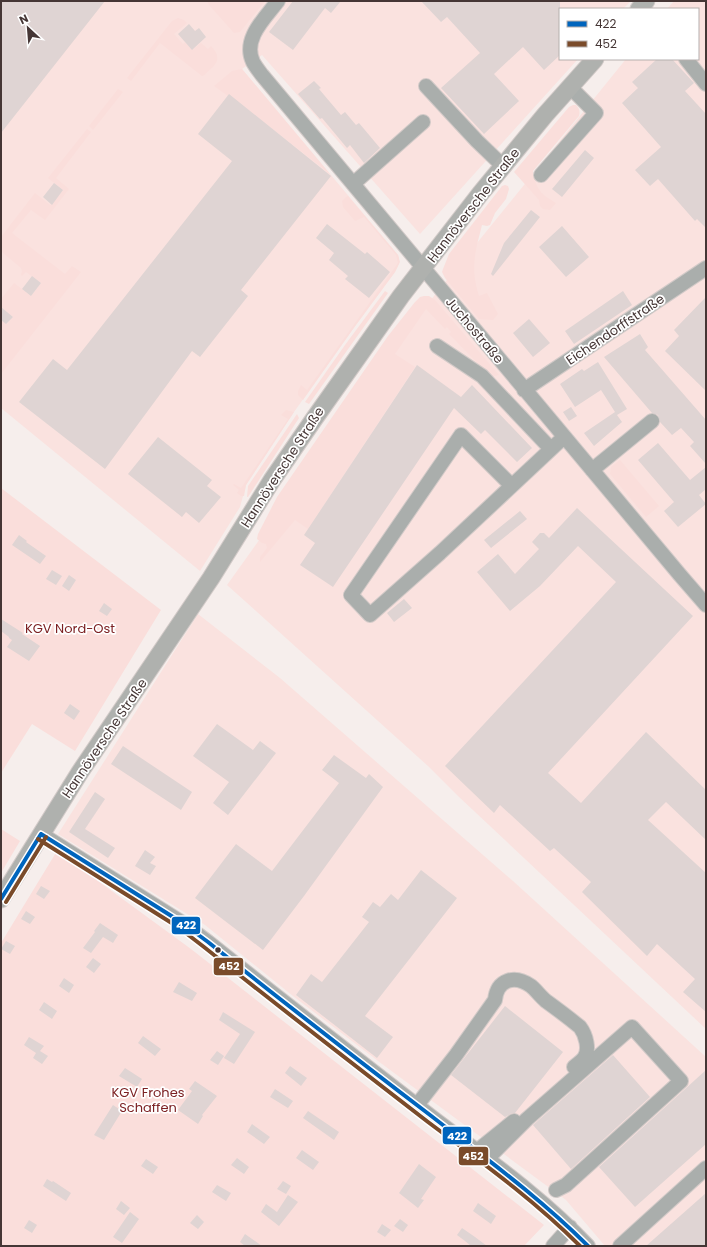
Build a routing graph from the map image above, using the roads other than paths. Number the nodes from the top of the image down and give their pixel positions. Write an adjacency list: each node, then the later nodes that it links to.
1 (278, 1): 10 (street, Juchostraße)
2 (594, 60): 6 (main road, Hannöversche Straße)
3 (687, 60): 4 (street)
4 (706, 84)
5 (426, 86): 8 (street)
6 (570, 87): 8 (main road, Hannöversche Straße); 9 (street)
7 (423, 122): 10 (street)
8 (503, 166): 11 (main road, Hannöversche Straße)
9 (541, 175)
10 (353, 184): 11 (street, Juchostraße)
11 (423, 268): 14 (street, Juchostraße); 21 (main road, Hannöversche Straße)
12 (706, 268): 14 (street, Eichendorffstraße)
13 (437, 346): 17 (street)
14 (524, 390): 16 (street, Juchostraße)
15 (652, 421): 18 (street)
16 (564, 437): 17 (street); 18 (street, Juchostraße)
17 (551, 449): 19 (street)
18 (592, 470): 20 (street, Juchostraße)
19 (511, 485): 19 (street)
20 (706, 605)
21 (41, 834): 22 (main road, Hannöversche Straße); 23 (street)
22 (1, 899)
23 (417, 1105): 24 (street); 24 (street)
24 (482, 1155): 26 (street); 27 (street)
25 (706, 1168): 30 (street)
26 (556, 1190)
27 (570, 1227): 28 (street); 29 (street)
28 (553, 1246)
29 (588, 1246)
30 (620, 1246)

